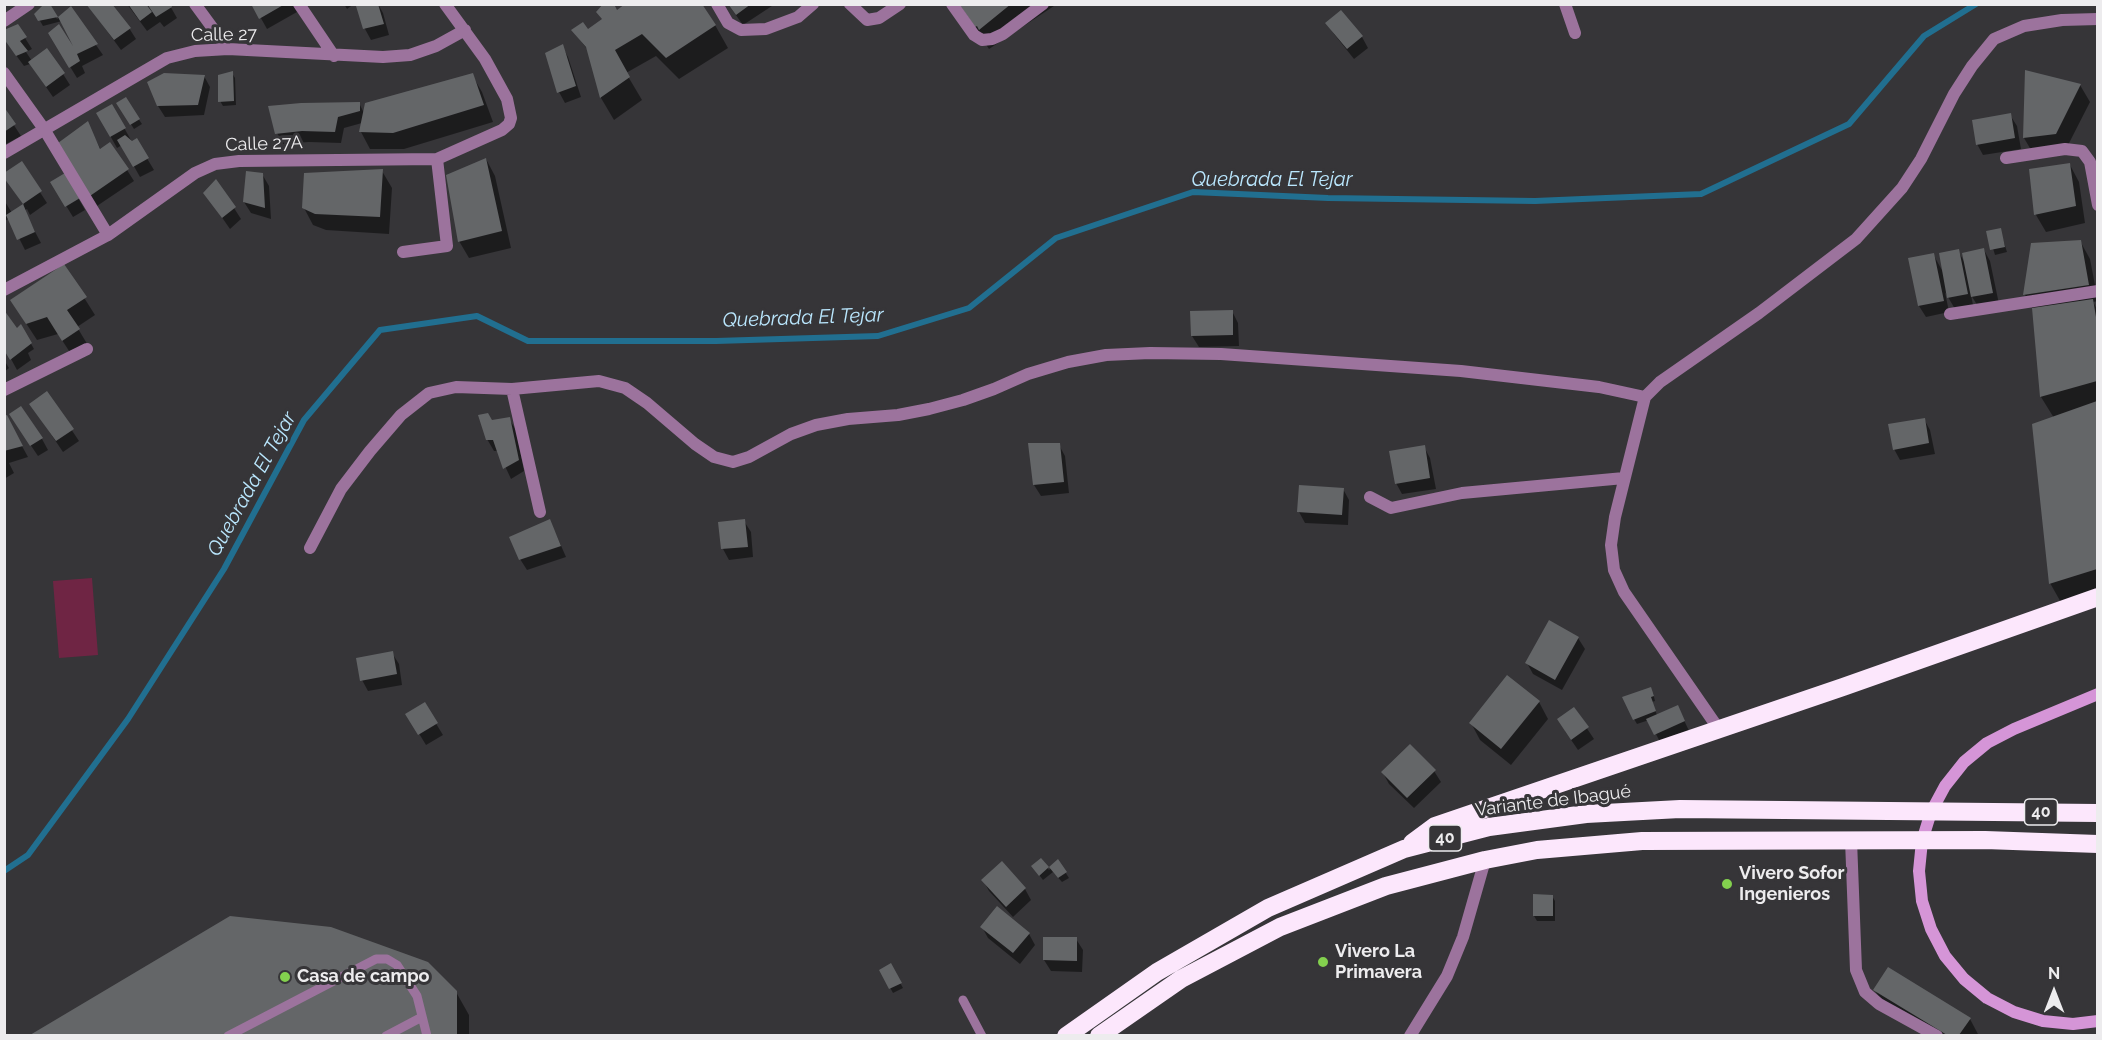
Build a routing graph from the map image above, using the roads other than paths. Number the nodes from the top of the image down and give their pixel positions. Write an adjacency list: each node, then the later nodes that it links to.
1 (29, 4): 13 (street)
2 (195, 4): 16 (street)
3 (299, 4): 17 (street)
4 (445, 4): 14 (street)
5 (717, 4): 6 (street)
6 (813, 4)
7 (850, 4): 8 (street)
8 (900, 4)
9 (952, 4): 10 (street)
10 (1043, 4)
11 (1565, 4): 15 (street)
12 (2097, 19): 32 (street)
13 (4, 21)
14 (465, 30): 17 (street, Calle 27); 22 (street, Calle 27A)
15 (1575, 33)
16 (228, 49): 17 (street, Calle 27); 19 (street, Calle 27)
17 (334, 56)
18 (4, 73): 19 (street)
19 (44, 129): 20 (street, Calle 27); 24 (street)
20 (4, 153)
21 (2006, 158): 23 (street)
22 (437, 159): 24 (street, Calle 27A); 25 (street)
23 (2097, 205)
24 (108, 235): 26 (street, Calle 27A)
25 (403, 252)
26 (4, 290)
27 (2097, 291): 28 (street)
28 (1950, 314)
29 (87, 349): 31 (street)
30 (512, 389): 32 (street); 35 (street); 36 (street)
31 (4, 390)
32 (1645, 397): 33 (street)
33 (1624, 478): 34 (street); 39 (street)
34 (1370, 497)
35 (540, 512)
36 (310, 548)
37 (2097, 597): 39 (highway)
38 (2097, 694): 47 (main road)
39 (1718, 728): 43 (highway)
40 (2097, 813): 43 (highway, Variante de Ibagué / 40)
41 (1851, 840): 42 (highway, 40); 44 (highway, 40); 55 (street)
42 (2092, 845)
43 (1404, 849): 52 (highway, Variante de Ibagué / 40)
44 (1485, 860): 53 (highway, 40); 54 (street)
45 (963, 1000): 51 (lane)
46 (422, 1017): 48 (lane); 49 (lane); 50 (lane)
47 (2097, 1021)
48 (228, 1035)
49 (386, 1035)
50 (427, 1035)
51 (982, 1035)
52 (1066, 1035)
53 (1100, 1035)
54 (1410, 1035)
55 (1937, 1035)

